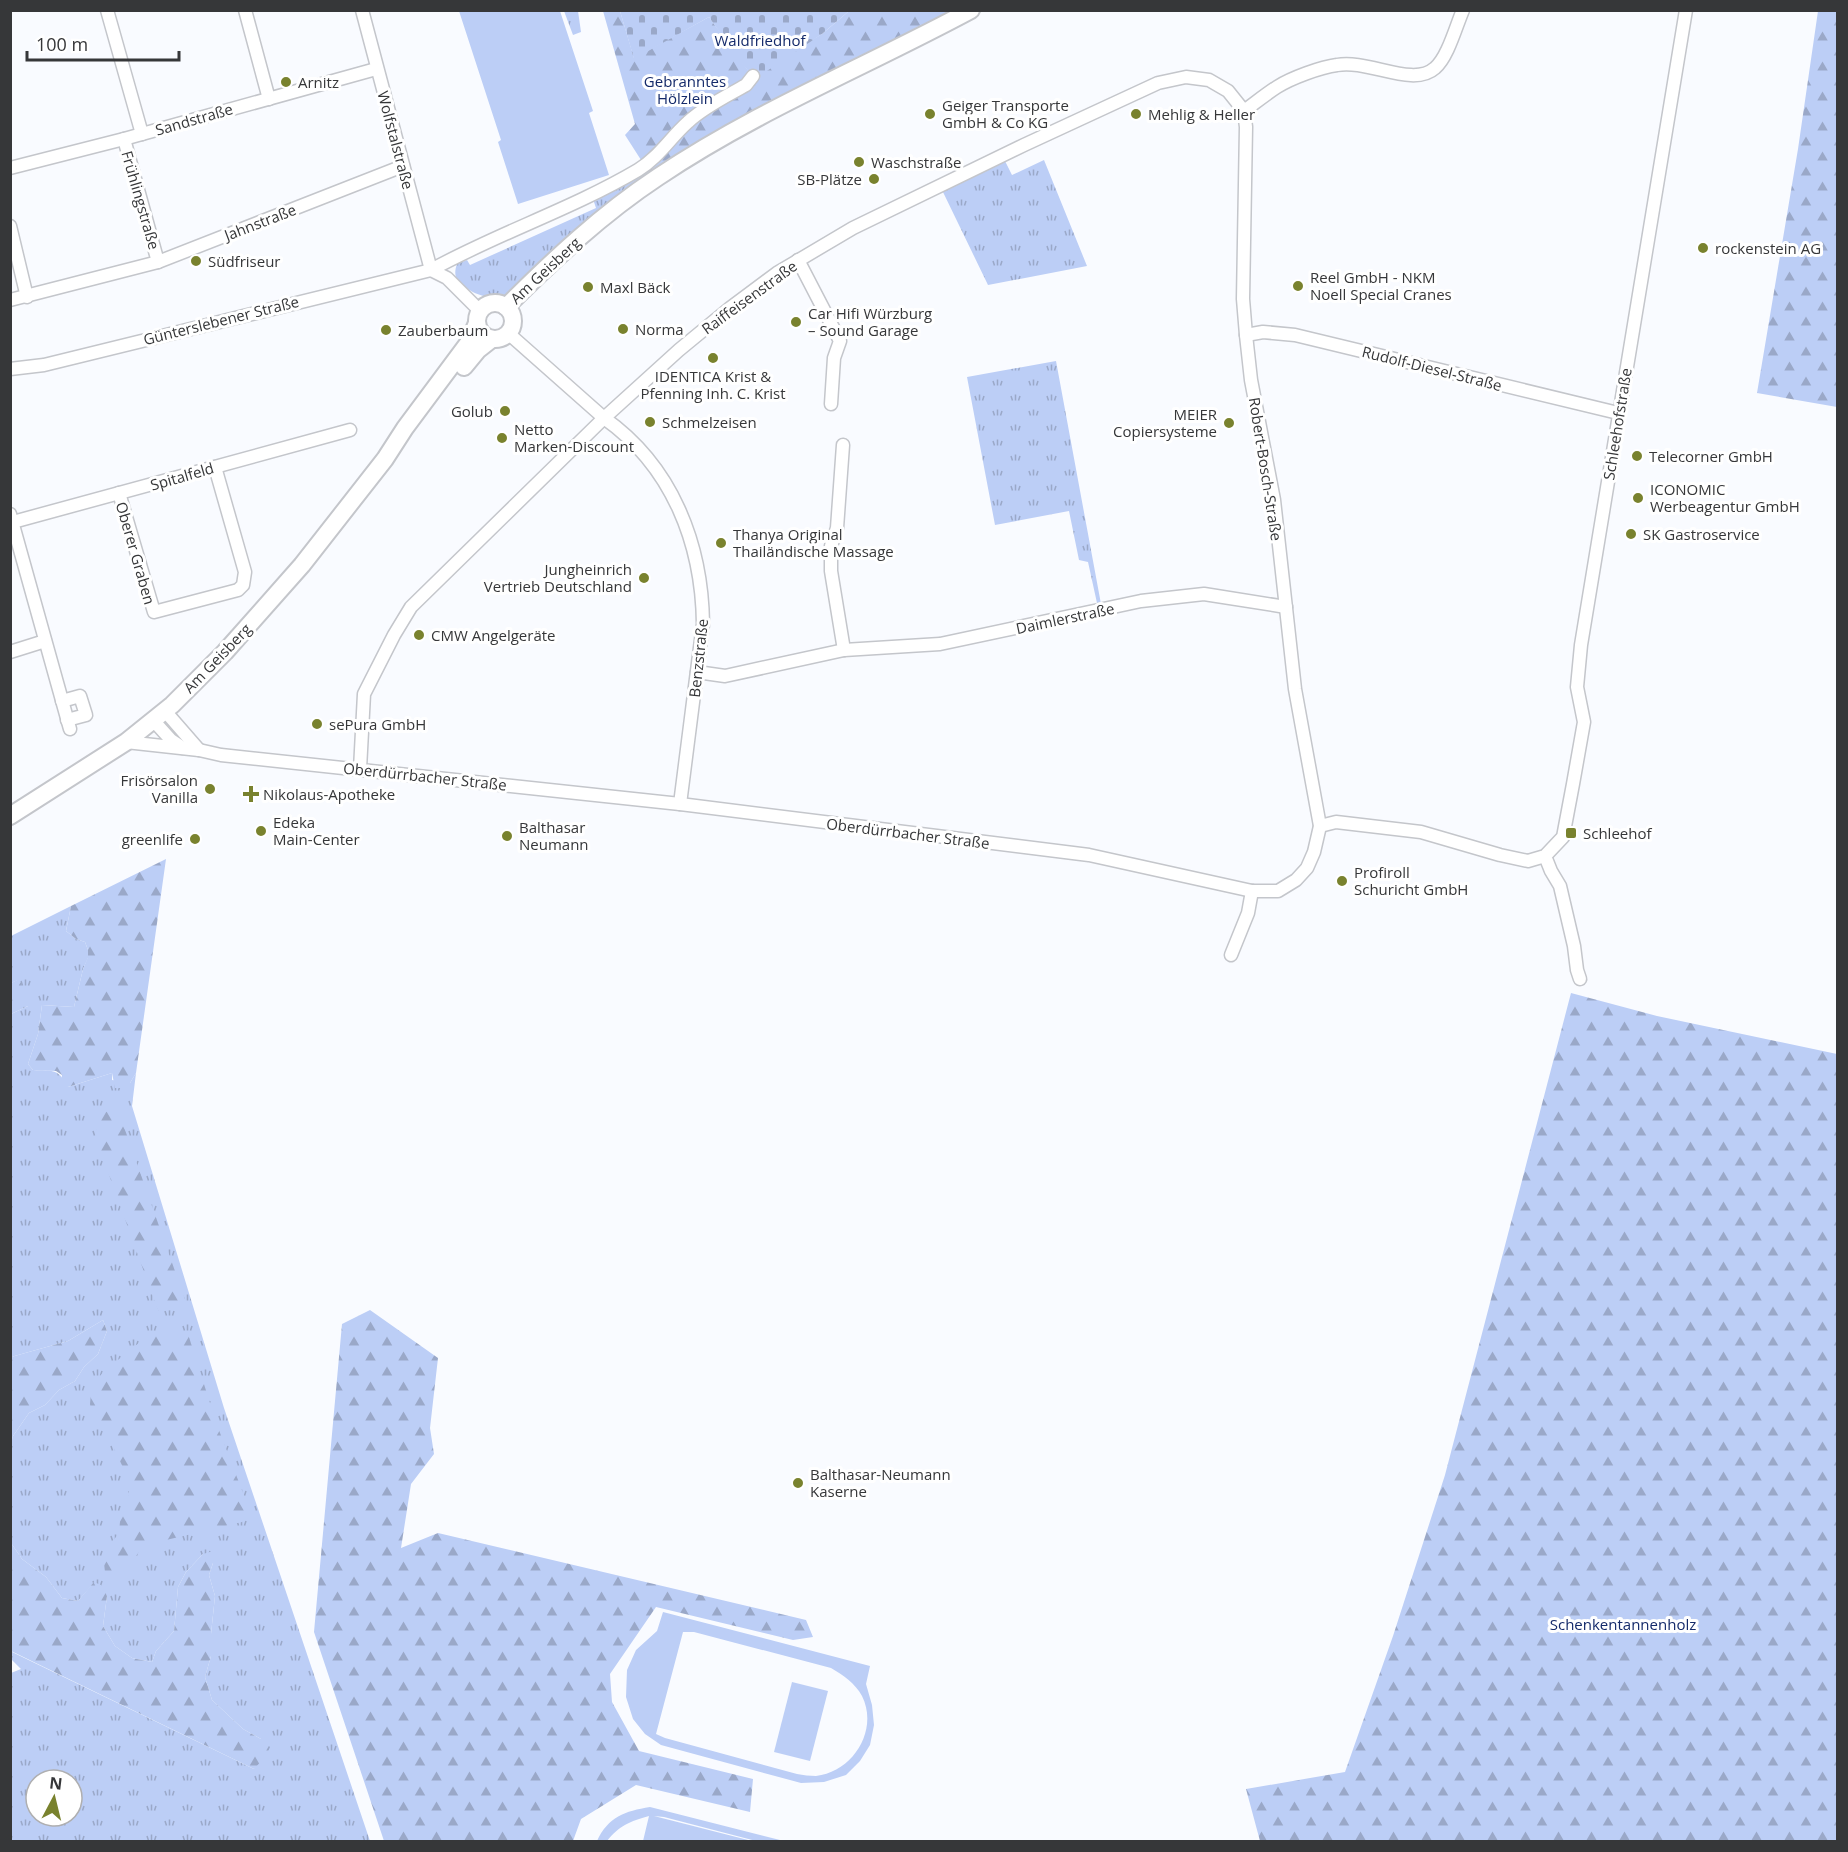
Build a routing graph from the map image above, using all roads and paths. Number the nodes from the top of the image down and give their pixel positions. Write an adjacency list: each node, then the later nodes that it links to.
1 (107, 10): 11 (street, Frühlingstraße)
2 (244, 10): 9 (street)
3 (362, 10): 7 (street, Wolfstalstraße)
4 (971, 10): 21 (street, Am Geisberg)
5 (1463, 10): 10 (street)
6 (1686, 10): 28 (street, Schleehofstraße)
7 (376, 69): 9 (street, Sandstraße); 13 (street, Wolfstalstraße)
8 (753, 76): 18 (street, Günterslebener Straße)
9 (269, 99): 11 (street, Sandstraße)
10 (1244, 111): 16 (street, Raiffeisenstraße); 24 (street, Robert-Bosch-Straße)
11 (142, 134): 12 (street, Sandstraße)
12 (124, 139): 14 (street, Sandstraße); 17 (street, Frühlingstraße)
13 (403, 166): 17 (street, Jahnstraße); 18 (street, Wolfstalstraße)
14 (10, 168)
15 (10, 226): 19 (street)
16 (798, 260): 27 (street); 29 (street, Raiffeisenstraße)
17 (158, 262): 19 (street, Jahnstraße)
18 (431, 270): 22 (street); 26 (street, Günterslebener Straße)
19 (27, 297): 20 (street, Jahnstraße)
20 (10, 300)
21 (506, 307): 22 (street); 23 (street)
22 (479, 317): 25 (street); 32 (street, Am Geisberg)
23 (508, 333): 25 (street); 29 (street, Benzstraße)
24 (1245, 335): 28 (street, Rudolf-Diesel-Straße); 36 (street, Robert-Bosch-Straße)
25 (492, 339): 32 (street, Am Geisberg)
26 (10, 369)
27 (831, 404)
28 (1618, 413): 50 (street, Schleehofstraße)
29 (604, 418): 40 (street, Benzstraße); 46 (street, Raiffeisenstraße)
30 (350, 429): 33 (street, Spitalfeld)
31 (843, 445): 38 (street)
32 (386, 459): 42 (street, Am Geisberg)
33 (215, 466): 34 (street, Spitalfeld); 34 (street, Oberer Graben)
34 (119, 493): 35 (street, Spitalfeld)
35 (12, 518): 37 (street)
36 (1286, 607): 38 (street, Daimlerstraße); 49 (street, Robert-Bosch-Straße)
37 (45, 641): 39 (street); 41 (street)
38 (844, 650): 40 (street, Daimlerstraße)
39 (10, 652)
40 (697, 672): 47 (street, Benzstraße)
41 (62, 701): 41 (street)
42 (159, 716): 43 (street, Am Geisberg); 44 (street); 45 (street)
43 (126, 742): 44 (street, Oberdürrbacher Straße); 48 (street, Am Geisberg)
44 (184, 748): 45 (street, Oberdürrbacher Straße)
45 (199, 750): 46 (street, Oberdürrbacher Straße)
46 (360, 769): 47 (street, Oberdürrbacher Straße)
47 (680, 804): 51 (street, Oberdürrbacher Straße)
48 (10, 816)
49 (1320, 826): 50 (street); 51 (street, Oberdürrbacher Straße)
50 (1545, 856): 53 (street)
51 (1252, 891): 52 (street)
52 (1231, 955)
53 (1580, 979)

